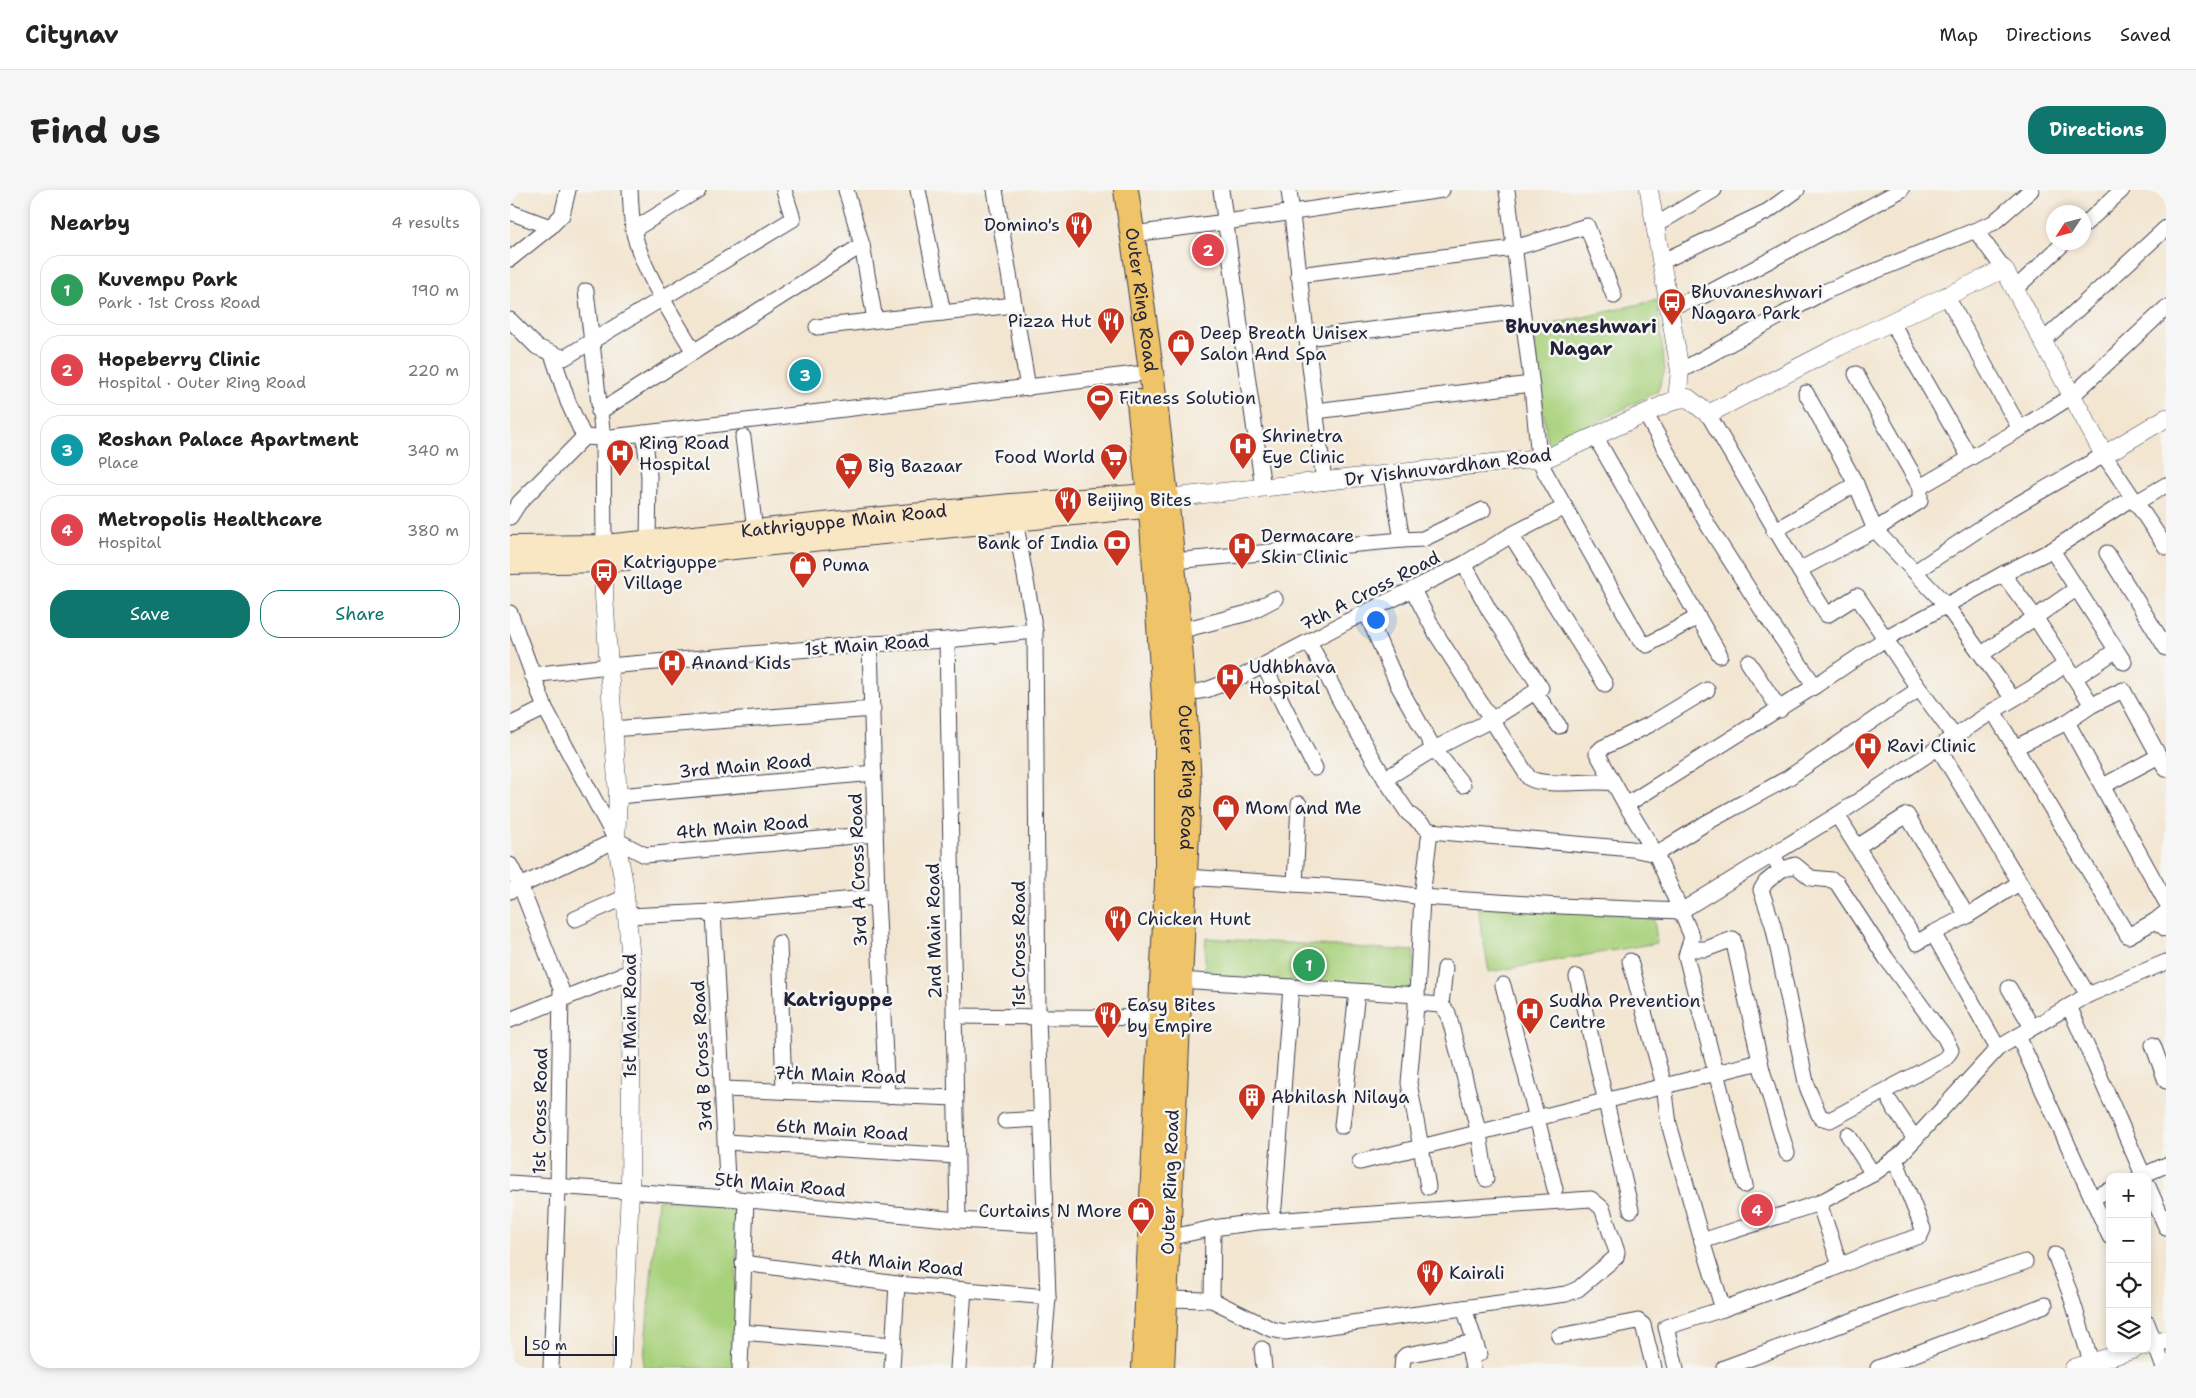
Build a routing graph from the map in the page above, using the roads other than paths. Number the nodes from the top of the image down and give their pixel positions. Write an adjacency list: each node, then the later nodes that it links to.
1 (568, 190): 25 (street)
2 (630, 190): 27 (street)
3 (698, 190): 27 (street)
4 (784, 190): 41 (street)
5 (846, 190): 30 (street)
6 (918, 190): 46 (street)
7 (995, 190): 42 (street)
8 (1111, 190): 57 (highway, Outer Ring Road)
9 (1126, 190): 29 (highway, Outer Ring Road)
10 (1221, 190): 23 (street)
11 (1289, 190): 21 (street)
12 (1442, 190): 21 (street)
13 (1507, 190): 31 (street)
14 (1649, 190): 24 (street)
15 (1714, 190): 24 (street)
16 (1797, 190): 34 (street)
17 (1901, 190): 43 (street)
18 (2032, 190): 28 (street)
19 (2122, 190): 22 (street)
20 (510, 212): 25 (street)
21 (1291, 212): 23 (street); 36 (street)
22 (2091, 219)
23 (1226, 222): 29 (street); 83 (street)
24 (1656, 225): 34 (street)
25 (550, 228): 33 (street)
26 (2166, 228): 53 (street)
27 (633, 230): 41 (street)
28 (1976, 231): 35 (street); 56 (street)
29 (1133, 234): 84 (highway, Outer Ring Road)
30 (862, 245): 47 (street); 54 (street)
31 (1514, 248): 36 (street); 39 (street); 45 (street)
32 (2056, 250): 37 (street)
33 (510, 259)
34 (1661, 262): 43 (street)
35 (2004, 269): 37 (street); 40 (street)
36 (1298, 275): 51 (street)
37 (2015, 288): 53 (street)
38 (586, 291): 52 (street, 1st Main Road)
39 (1614, 296)
40 (1946, 296): 49 (street); 69 (street)
41 (663, 298): 52 (street); 54 (street)
42 (1014, 305): 46 (street); 60 (street)
43 (1669, 307): 56 (street)
44 (2166, 308): 62 (street)
45 (1522, 311): 51 (street); 59 (street)
46 (943, 313): 47 (street)
47 (875, 320): 50 (street)
48 (511, 322): 55 (street)
49 (1892, 323): 67 (street); 77 (street)
50 (817, 327)
51 (1306, 338): 64 (street)
52 (593, 339): 55 (street); 65 (street, 1st Main Road)
53 (2043, 341): 62 (street)
54 (694, 352): 65 (street)
55 (552, 354): 72 (street)
56 (1680, 371): 63 (street)
57 (1136, 374): 60 (street); 84 (highway, Outer Ring Road)
58 (1856, 374): 82 (street)
59 (1532, 384): 64 (street); 76 (street)
60 (1028, 388): 70 (street)
61 (1806, 392): 80 (street)
62 (2072, 396): 69 (street); 75 (street)
63 (1677, 399): 66 (street, Dr Vishnuvardhan Road); 67 (street)
64 (1316, 411): 79 (street)
65 (599, 412): 74 (street, 1st Main Road)
66 (1645, 413): 71 (street, Dr Vishnuvardhan Road); 131 (street)
67 (1708, 414): 92 (street)
68 (2166, 418): 75 (street)
69 (2020, 429): 77 (street)
70 (644, 433): 74 (street); 95 (street)
71 (1595, 436): 76 (street, Dr Vishnuvardhan Road); 113 (street)
72 (584, 437): 74 (street); 88 (street)
73 (743, 437): 90 (street)
74 (603, 438): 99 (street, 1st Main Road)
75 (2104, 455): 85 (street); 105 (street)
76 (1539, 458): 78 (street, Dr Vishnuvardhan Road); 86 (street)
77 (1970, 458): 82 (street)
78 (1391, 475): 79 (street, Dr Vishnuvardhan Road); 94 (street)
79 (1324, 482): 83 (street, Dr Vishnuvardhan Road)
80 (1856, 484): 91 (street); 92 (street)
81 (2166, 485): 85 (street)
82 (1920, 487): 91 (street)
83 (1263, 488): 84 (street, Dr Vishnuvardhan Road)
84 (1161, 500): 89 (main road, Kathriguppe Main Road); 90 (main road, Kathriguppe Main Road); 101 (highway, Outer Ring Road); 204 (highway, Outer Ring Road)
85 (2134, 501): 97 (street); 98 (street)
86 (1565, 507): 93 (street, 7th A Cross Road); 113 (street)
87 (1483, 510): 94 (street)
88 (510, 517)
89 (1015, 520): 99 (main road, Kathriguppe Main Road); 115 (street, 1st Cross Road)
90 (755, 530): 95 (main road, Kathriguppe Main Road)
91 (1876, 530): 104 (street); 105 (street)
92 (1774, 531): 104 (street)
93 (1511, 535): 103 (street, 7th A Cross Road); 130 (street)
94 (1402, 540): 101 (street)
95 (648, 541): 99 (main road, Kathriguppe Main Road)
96 (510, 546): 99 (main road, Kathriguppe Main Road)
97 (2166, 546)
98 (2052, 550): 106 (street); 107 (street)
99 (604, 553): 102 (main road, Kathriguppe Main Road); 126 (street, 1st Main Road)
100 (2108, 553): 121 (street)
101 (1173, 561): 116 (highway, Outer Ring Road)
102 (510, 564)
103 (1464, 564): 108 (street, 7th A Cross Road); 134 (street)
104 (1798, 570): 117 (street)
105 (1916, 572): 110 (street)
106 (2003, 574): 110 (street); 114 (street)
107 (2076, 589): 114 (street); 129 (street)
108 (1413, 590): 111 (street, 7th A Cross Road); 142 (street)
109 (1274, 599): 116 (street)
110 (1946, 605): 117 (street); 122 (street)
111 (1366, 612): 119 (street, 7th A Cross Road); 150 (street)
112 (510, 613): 128 (street)
113 (1698, 617): 123 (street)
114 (2035, 617): 122 (street); 125 (street)
115 (1035, 631): 118 (street, 1st Main Road); 203 (street, 1st Cross Road)
116 (1179, 631): 135 (highway, Outer Ring Road)
117 (1885, 639): 131 (street); 132 (street)
118 (947, 640): 120 (street, 1st Main Road); 202 (street, 2nd Main Road)
119 (1309, 642): 127 (street, 7th A Cross Road); 154 (street)
120 (870, 644): 126 (street, 1st Main Road); 139 (street, 3rd A Cross Road)
121 (2166, 648)
122 (1982, 654): 136 (street)
123 (1720, 655)
124 (1748, 662): 140 (street)
125 (2066, 664): 129 (street); 136 (street)
126 (608, 666): 128 (street); 146 (street, 1st Main Road)
127 (1264, 666): 135 (street, 7th A Cross Road); 152 (street)
128 (532, 675): 138 (street)
129 (2076, 678): 137 (street)
130 (1606, 684)
131 (1816, 686): 140 (street)
132 (1919, 689): 147 (street); 166 (street)
133 (1707, 690): 155 (street)
134 (1534, 691): 142 (street); 145 (street)
135 (1185, 694): 170 (highway, Outer Ring Road)
136 (2013, 699): 141 (street)
137 (2092, 704): 143 (street); 151 (street)
138 (545, 708): 144 (street); 164 (street)
139 (873, 709): 146 (street); 153 (street, 3rd A Cross Road)
140 (1780, 710): 160 (street)
141 (1993, 711): 147 (street); 149 (street)
142 (1491, 720): 150 (street); 155 (street)
143 (2067, 722): 149 (street); 157 (street)
144 (510, 725)
145 (1559, 726)
146 (612, 729): 158 (street, 1st Main Road)
147 (1954, 736): 148 (street)
148 (1938, 747): 161 (street); 171 (street)
149 (2014, 748): 183 (street)
150 (1434, 749): 154 (street); 156 (street)
151 (2163, 763): 157 (street)
152 (1315, 768)
153 (874, 773): 158 (street, 3rd Main Road); 163 (street, 3rd A Cross Road)
154 (1385, 779): 162 (street)
155 (1614, 783): 160 (street)
156 (1463, 785)
157 (2103, 786): 177 (street)
158 (618, 796): 164 (street, 1st Main Road)
159 (1298, 804): 172 (street)
160 (1626, 805): 166 (street)
161 (1837, 815): 165 (street); 167 (street)
162 (1430, 831): 166 (street); 174 (street)
163 (875, 834): 164 (street, 4th Main Road); 176 (street, 3rd A Cross Road)
164 (616, 840): 173 (street); 175 (street, 1st Main Road)
165 (1857, 847): 181 (street); 184 (street)
166 (1656, 854): 178 (street)
167 (1773, 855): 169 (street); 178 (street)
168 (510, 865): 173 (street, 1st Cross Road)
169 (1780, 870): 169 (street)
170 (1185, 878): 172 (street); 192 (highway, Outer Ring Road)
171 (2019, 883): 181 (street); 197 (street)
172 (1295, 884): 174 (street)
173 (515, 888): 198 (street, 1st Cross Road)
174 (1422, 896): 178 (street); 199 (street)
175 (626, 897): 180 (street, 1st Main Road); 182 (street)
176 (877, 897): 179 (street); 216 (street, 3rd A Cross Road)
177 (2166, 902)
178 (1681, 911): 186 (street)
179 (713, 912): 180 (street); 214 (street, 3rd B Cross Road)
180 (628, 916): 190 (street, 1st Main Road)
181 (1967, 916): 184 (street)
182 (575, 919)
183 (2162, 921)
184 (1933, 933): 208 (street)
185 (779, 943): 215 (street)
186 (1688, 949): 210 (street); 211 (street)
187 (1630, 961): 213 (street)
188 (2166, 962): 197 (street)
189 (1445, 968): 200 (street)
190 (632, 971): 198 (street); 243 (street, 1st Main Road)
191 (1577, 977): 218 (street)
192 (1179, 980): 194 (street); 257 (highway, Outer Ring Road)
193 (1503, 985): 220 (street)
194 (1291, 987): 196 (street); 250 (street)
195 (2009, 988): 206 (street)
196 (1357, 992): 199 (street); 223 (street)
197 (2088, 995): 201 (street)
198 (560, 998): 205 (street); 241 (street, 1st Cross Road)
199 (1416, 999): 200 (street); 228 (street)
200 (1441, 1005): 224 (street)
201 (2069, 1006): 206 (street); 234 (street)
202 (955, 1016): 203 (street); 217 (street, 2nd Main Road)
203 (1038, 1017): 204 (street); 222 (street, 1st Cross Road)
204 (1160, 1018): 284 (highway, Outer Ring Road)
205 (510, 1020)
206 (2032, 1027): 207 (street)
207 (2018, 1036): 208 (street); 247 (street)
208 (1998, 1048): 226 (street)
209 (2159, 1053): 212 (street)
210 (1760, 1062): 211 (street); 229 (street)
211 (1717, 1072): 213 (street); 239 (street)
212 (2166, 1081)
213 (1664, 1085): 218 (street); 258 (street)
214 (723, 1090): 215 (street, 7th Main Road); 227 (street, 3rd B Cross Road)
215 (784, 1091): 216 (street, 7th Main Road)
216 (887, 1096): 217 (street, 7th Main Road)
217 (956, 1098): 230 (street, 2nd Main Road)
218 (1605, 1100): 220 (street); 251 (street)
219 (1890, 1102): 226 (street)
220 (1536, 1119): 224 (street); 242 (street)
221 (1005, 1120): 222 (street)
222 (1041, 1120): 253 (street, 1st Cross Road)
223 (1342, 1126)
224 (1478, 1134): 228 (street); 237 (street)
225 (1848, 1135): 236 (street)
226 (1915, 1139): 231 (street)
227 (726, 1142): 230 (street, 6th Main Road); 246 (street, 3rd B Cross Road)
228 (1421, 1147): 232 (street); 240 (street)
229 (1787, 1153)
230 (957, 1156): 252 (street, 2nd Main Road)
231 (1895, 1159): 236 (street); 262 (street)
232 (1360, 1162)
233 (2166, 1165): 235 (street)
234 (2141, 1173)
235 (2151, 1173)
236 (1873, 1174): 249 (street)
237 (1486, 1179)
238 (510, 1183): 241 (street, 5th Main Road)
239 (1745, 1185)
240 (1428, 1187)
241 (558, 1188): 243 (street, 5th Main Road); 278 (street, 1st Cross Road)
242 (1555, 1189)
243 (630, 1192): 246 (street, 5th Main Road); 279 (street, 1st Main Road)
244 (2106, 1192): 247 (street)
245 (2151, 1195): 254 (street)
246 (728, 1198): 248 (street, 5th Main Road)
247 (2092, 1198): 256 (street)
248 (746, 1200): 252 (street, 5th Main Road); 261 (street)
249 (1819, 1203): 258 (street); 262 (street)
250 (1274, 1207)
251 (1631, 1210)
252 (958, 1220): 253 (street, 5th Main Road)
253 (1046, 1225): 265 (street, 1st Cross Road)
254 (2166, 1227)
255 (1213, 1228): 257 (street); 267 (street); 269 (street)
256 (2106, 1228)
257 (1168, 1238): 266 (highway, Outer Ring Road)
258 (1702, 1241): 270 (street)
259 (2056, 1255): 277 (street)
260 (2025, 1262): 292 (street)
261 (743, 1263): 263 (street, 4th Main Road); 271 (street)
262 (1840, 1266): 270 (street)
263 (897, 1284): 264 (street, 4th Main Road); 274 (street)
264 (964, 1290): 265 (street, 4th Main Road); 282 (street)
265 (1048, 1297): 283 (street, 1st Cross Road)
266 (1165, 1299): 267 (street); 285 (highway, Outer Ring Road)
267 (1212, 1300): 269 (street)
268 (2045, 1305): 293 (street)
269 (1464, 1308): 289 (street)
270 (1723, 1309): 291 (street)
271 (741, 1332): 274 (street); 280 (street)
272 (1559, 1336): 290 (street)
273 (2156, 1343): 295 (street)
274 (893, 1345): 281 (street)
275 (1262, 1350): 286 (street)
276 (2124, 1353): 277 (street)
277 (2092, 1365): 294 (street)
278 (551, 1368)
279 (622, 1368)
280 (740, 1368)
281 (892, 1368)
282 (958, 1368)
283 (1042, 1368)
284 (1144, 1368)
285 (1162, 1368)
286 (1264, 1368)
287 (1402, 1368): 288 (street)
288 (1473, 1368)
289 (1483, 1368)
290 (1654, 1368)
291 (1676, 1368)
292 (1724, 1368)
293 (1878, 1368)
294 (2074, 1368)
295 (2164, 1368)

